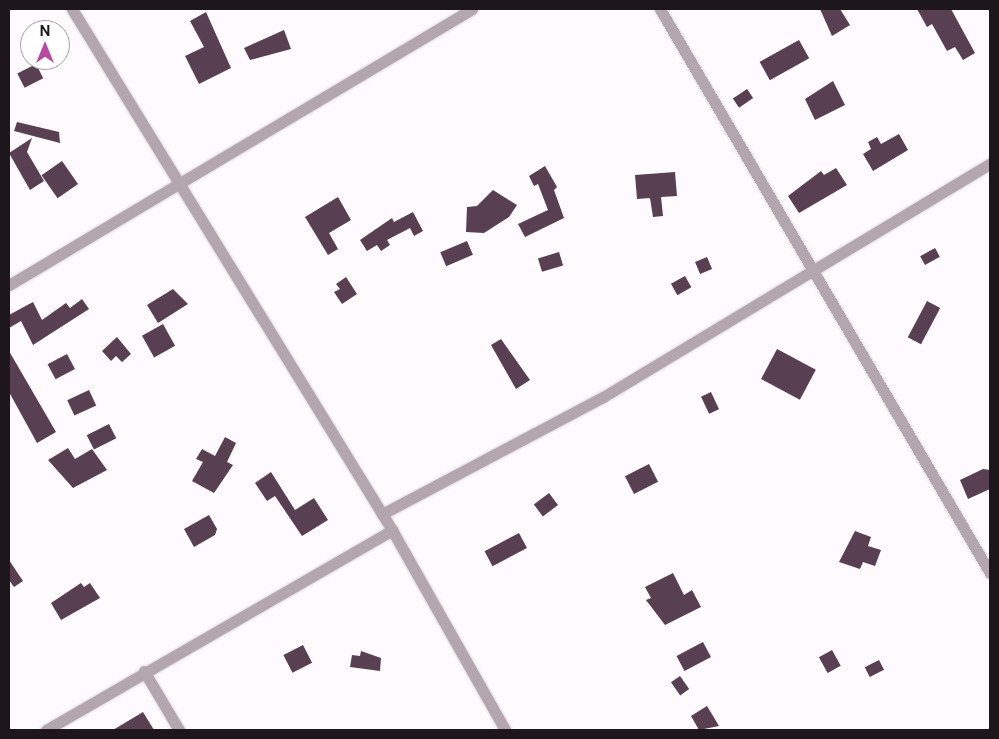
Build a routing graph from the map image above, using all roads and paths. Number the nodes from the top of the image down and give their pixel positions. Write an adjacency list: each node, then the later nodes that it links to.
1 (72, 9): 5 (street)
2 (472, 9): 5 (street)
3 (660, 9): 6 (street)
4 (990, 164): 6 (street)
5 (179, 182): 7 (street); 8 (street)
6 (817, 270): 8 (street); 10 (street)
7 (9, 285)
8 (382, 514): 9 (street)
9 (392, 530): 11 (street); 14 (street)
10 (990, 573)
11 (144, 671): 12 (street); 13 (street)
12 (46, 730)
13 (179, 730)
14 (505, 730)

